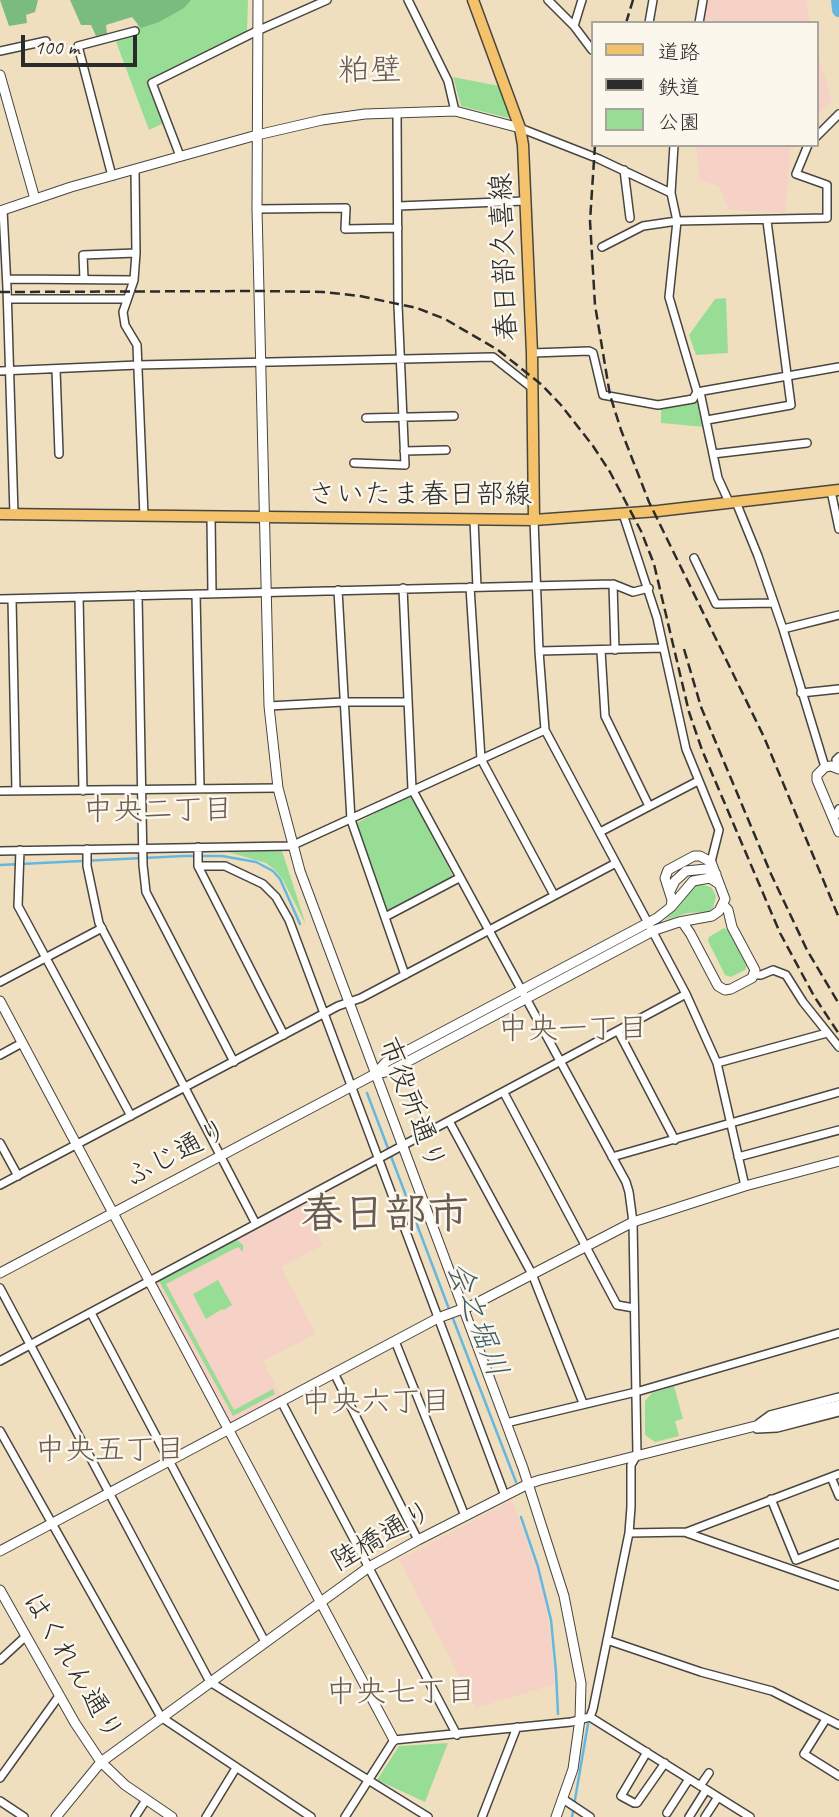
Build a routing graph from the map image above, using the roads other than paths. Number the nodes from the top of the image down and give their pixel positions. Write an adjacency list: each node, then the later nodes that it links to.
1 (258, 0): 12 (street, 市役所通り)
2 (327, 0): 12 (street)
3 (408, 0): 18 (street)
4 (472, 0): 21 (main road, 春日部久喜線)
5 (548, 0): 11 (street)
6 (582, 0): 11 (street)
7 (653, 0): 9 (street)
8 (704, 0): 10 (street)
9 (649, 21)
10 (699, 21)
11 (574, 26): 15 (street)
12 (257, 31): 23 (street, 市役所通り); 26 (street)
13 (135, 32): 29 (street)
14 (46, 41): 16 (street)
15 (590, 47)
16 (0, 51)
17 (0, 75): 31 (street)
18 (455, 111): 19 (street); 21 (street)
19 (397, 114): 23 (street); 33 (street)
20 (839, 114): 22 (street)
21 (520, 128): 28 (street); 32 (main road, 春日部久喜線)
22 (818, 134)
23 (257, 135): 26 (street); 34 (street, 市役所通り)
24 (674, 147): 30 (street)
25 (807, 147): 38 (street)
26 (180, 156): 27 (street)
27 (135, 170): 29 (street); 41 (street)
28 (624, 170): 30 (street); 36 (street)
29 (112, 176): 31 (street)
30 (671, 193): 37 (street)
31 (35, 199): 35 (street)
32 (525, 201): 33 (street); 47 (main road, 春日部久喜線)
33 (398, 206): 39 (street)
34 (257, 209): 39 (street); 49 (street, 市役所通り)
35 (1, 210): 42 (street)
36 (630, 218)
37 (677, 220): 38 (street); 40 (street); 57 (street)
38 (767, 221): 55 (street)
39 (398, 228): 48 (street)
40 (602, 247)
41 (136, 253): 43 (street); 44 (street)
42 (7, 279): 43 (street); 45 (street)
43 (83, 279): 44 (street)
44 (134, 279): 46 (street)
45 (8, 299): 46 (street); 54 (street)
46 (127, 299): 50 (street)
47 (532, 353): 56 (main road, 春日部久喜線); 57 (street)
48 (401, 360): 49 (street); 56 (street); 60 (street)
49 (261, 362): 50 (street); 75 (street, 市役所通り)
50 (138, 365): 52 (street); 73 (street)
51 (839, 367): 55 (street)
52 (56, 369): 54 (street); 65 (street)
53 (0, 371): 54 (street)
54 (10, 371): 71 (street)
55 (786, 377): 57 (street); 61 (street)
56 (531, 387): 77 (main road, 春日部久喜線)
57 (699, 392): 61 (street)
58 (454, 416): 60 (street)
59 (366, 418): 60 (street)
60 (403, 418): 64 (street)
61 (707, 420): 66 (street)
62 (807, 443): 66 (street)
63 (446, 450): 64 (street)
64 (404, 452): 67 (street)
65 (59, 454)
66 (713, 454): 69 (street)
67 (354, 463)
68 (835, 491): 69 (main road, さいたま春日部線); 78 (street)
69 (732, 502): 72 (main road, さいたま春日部線); 93 (street)
70 (0, 514): 71 (main road, さいたま春日部線)
71 (14, 514): 73 (main road, さいたま春日部線)
72 (623, 514): 77 (main road, さいたま春日部線); 84 (street)
73 (144, 516): 74 (main road, さいたま春日部線)
74 (211, 517): 75 (main road, さいたま春日部線); 87 (street)
75 (265, 518): 76 (main road, さいたま春日部線); 86 (street, 市役所通り)
76 (474, 520): 77 (main road, さいたま春日部線); 82 (street)
77 (534, 520): 81 (street)
78 (839, 529)
79 (694, 558): 93 (street)
80 (613, 584): 81 (street); 84 (street); 97 (street)
81 (537, 586): 82 (street); 98 (street)
82 (474, 587): 83 (street); 106 (street)
83 (403, 588): 85 (street); 103 (street)
84 (649, 588): 96 (street)
85 (338, 590): 86 (street); 102 (street)
86 (267, 592): 87 (street); 104 (street, 市役所通り)
87 (212, 593): 88 (street)
88 (196, 594): 89 (street); 110 (street)
89 (138, 595): 90 (street); 112 (street)
90 (79, 597): 92 (street); 116 (street)
91 (0, 599): 92 (street)
92 (12, 599): 115 (street)
93 (773, 603): 95 (street)
94 (839, 615): 95 (street)
95 (783, 629): 101 (street)
96 (663, 649): 97 (street); 109 (street)
97 (615, 650): 99 (street)
98 (539, 651): 99 (street); 105 (street)
99 (601, 651): 117 (street)
100 (839, 689): 101 (street)
101 (801, 693): 108 (street)
102 (343, 702): 103 (street); 104 (street); 120 (street)
103 (408, 702): 113 (street)
104 (269, 706): 111 (street, 市役所通り)
105 (545, 730): 106 (street); 121 (street)
106 (481, 759): 113 (street); 136 (street)
107 (838, 764): 108 (street)
108 (825, 767): 119 (street)
109 (698, 781): 117 (street); 129 (street)
110 (200, 788): 111 (street); 112 (street)
111 (278, 788): 123 (street, 市役所通り)
112 (141, 789): 116 (street); 125 (street)
113 (412, 789): 120 (street); 133 (street)
114 (0, 791): 115 (street)
115 (16, 791): 116 (street)
116 (83, 791)
117 (649, 806): 121 (street)
118 (839, 809): 119 (street)
119 (834, 819): 122 (street)
120 (351, 820): 123 (street); 139 (street)
121 (600, 832): 130 (street)
122 (839, 832)
123 (291, 846): 124 (street); 151 (street, 市役所通り)
124 (198, 849): 125 (street); 131 (street)
125 (143, 850): 127 (street); 159 (street)
126 (0, 851): 128 (street)
127 (87, 852): 128 (street); 142 (street)
128 (20, 853): 144 (street)
129 (711, 862): 132 (street); 135 (street)
130 (616, 863): 136 (street); 141 (street)
131 (198, 864): 152 (street); 155 (street)
132 (716, 874): 134 (street); 135 (street)
133 (459, 878): 139 (street); 143 (street)
134 (720, 885): 137 (street); 138 (street)
135 (670, 891): 138 (street)
136 (554, 895): 143 (street)
137 (723, 905): 140 (street); 146 (street)
138 (671, 907): 141 (street)
139 (385, 918): 145 (street)
140 (679, 922): 141 (street); 146 (street)
141 (650, 927): 148 (street); 149 (street, ふじ通り)
142 (102, 928): 144 (street); 164 (street)
143 (488, 931): 145 (street); 149 (street)
144 (46, 957): 147 (street); 167 (street)
145 (405, 975): 151 (street)
146 (754, 975): 154 (street)
147 (0, 982)
148 (686, 994): 153 (street); 161 (street)
149 (523, 995): 160 (street); 162 (street, ふじ通り)
150 (0, 1001): 156 (street)
151 (348, 1002): 152 (street); 162 (street, 市役所通り)
152 (327, 1012): 155 (street); 163 (street)
153 (618, 1031): 160 (street); 171 (street)
154 (827, 1033): 157 (street); 161 (street)
155 (284, 1035): 159 (street)
156 (22, 1043): 158 (street); 173 (street)
157 (839, 1047)
158 (0, 1055)
159 (234, 1062): 164 (street)
160 (559, 1062): 166 (street); 176 (street)
161 (717, 1063): 169 (street)
162 (372, 1076): 163 (street, ふじ通り); 174 (street, 市役所通り)
163 (355, 1085): 175 (street, ふじ通り); 178 (street)
164 (184, 1088): 167 (street); 175 (street)
165 (839, 1092): 169 (street)
166 (504, 1093): 168 (street); 186 (street)
167 (131, 1115): 173 (street)
168 (449, 1121): 174 (street); 188 (street)
169 (730, 1122): 171 (street); 177 (street)
170 (839, 1130): 177 (street)
171 (675, 1140): 176 (street)
172 (0, 1143): 180 (street)
173 (78, 1145): 180 (street); 183 (street)
174 (400, 1148): 178 (street); 192 (street, 市役所通り)
175 (220, 1156): 183 (street, ふじ通り); 185 (street)
176 (612, 1157): 184 (street)
177 (738, 1157): 182 (street)
178 (381, 1158): 185 (street); 194 (street)
179 (839, 1161): 182 (street)
180 (18, 1176): 181 (street)
181 (0, 1185)
182 (745, 1186): 184 (street)
183 (114, 1212): 187 (street, ふじ通り); 189 (street)
184 (633, 1222): 186 (street); 191 (street)
185 (256, 1224): 189 (street)
186 (586, 1245): 188 (street); 191 (street)
187 (0, 1273)
188 (532, 1274): 192 (street); 203 (street)
189 (150, 1280): 193 (street); 207 (street)
190 (0, 1288): 197 (street)
191 (634, 1308): 200 (street)
192 (460, 1310): 194 (street); 206 (street, 市役所通り)
193 (91, 1313): 197 (street); 211 (street)
194 (441, 1317): 196 (street); 215 (street)
195 (839, 1333): 200 (street)
196 (395, 1341): 199 (street); 218 (street)
197 (29, 1346): 198 (street); 214 (street)
198 (0, 1361)
199 (334, 1373): 202 (street); 222 (street)
200 (636, 1392): 203 (street); 210 (street)
201 (839, 1397): 208 (street)
202 (281, 1401): 207 (street); 226 (street)
203 (583, 1403): 206 (street)
204 (839, 1405): 208 (street, 陸橋通り)
205 (839, 1412): 208 (street)
206 (506, 1423): 213 (street, 市役所通り)
207 (228, 1428): 211 (street); 230 (street)
208 (749, 1429): 210 (street, 陸橋通り)
209 (0, 1431): 219 (street)
210 (636, 1455): 213 (street, 陸橋通り); 221 (street)
211 (170, 1460): 214 (street); 233 (street)
212 (835, 1475): 216 (street); 217 (street)
213 (524, 1486): 215 (street, 陸橋通り); 238 (street, 市役所通り)
214 (108, 1493): 219 (street); 235 (street)
215 (507, 1495): 218 (street, 陸橋通り)
216 (839, 1496)
217 (771, 1499): 220 (street); 225 (street)
218 (465, 1516): 222 (street, 陸橋通り)
219 (51, 1524): 224 (street); 237 (street)
220 (687, 1532): 221 (street); 227 (street)
221 (628, 1533): 232 (street)
222 (418, 1540): 226 (street, 陸橋通り)
223 (839, 1542): 225 (street)
224 (0, 1551)
225 (796, 1560): 227 (street)
226 (369, 1567): 230 (street, 陸橋通り); 242 (street)
227 (788, 1569): 228 (street)
228 (839, 1586)
229 (0, 1590): 231 (street, はくれん通り)
230 (320, 1602): 233 (street, 陸橋通り); 243 (street)
231 (26, 1636): 234 (street); 236 (street, はくれん通り)
232 (607, 1640): 238 (street); 239 (street)
233 (265, 1642): 235 (street, 陸橋通り)
234 (0, 1660)
235 (210, 1682): 237 (street, 陸橋通り); 252 (street)
236 (59, 1696): 245 (street, はくれん通り); 250 (street)
237 (161, 1717): 245 (street, 陸橋通り); 247 (street)
238 (585, 1718): 241 (street); 244 (street); 255 (street, 市役所通り)
239 (826, 1719): 240 (street); 249 (street)
240 (839, 1725)
241 (517, 1727): 242 (street); 267 (street)
242 (457, 1735): 243 (street)
243 (394, 1740): 252 (street)
244 (647, 1752): 246 (street); 246 (street)
245 (101, 1762): 256 (street, はくれん通り); 260 (street, 陸橋通り)
246 (665, 1763): 251 (street)
247 (236, 1768): 263 (street); 264 (street)
248 (709, 1773): 253 (street)
249 (839, 1776)
250 (0, 1778)
251 (690, 1779): 253 (street); 258 (street)
252 (369, 1780): 265 (street); 266 (street)
253 (703, 1788): 254 (street); 270 (street)
254 (718, 1797): 271 (street); 272 (street)
255 (563, 1799): 268 (street, 市役所通り); 269 (street)
256 (146, 1800): 261 (street); 262 (street, はくれん通り)
257 (0, 1801): 259 (street)
258 (667, 1813)
259 (24, 1817)
260 (56, 1817)
261 (135, 1817)
262 (172, 1817)
263 (206, 1817)
264 (311, 1817)
265 (345, 1817)
266 (428, 1817)
267 (482, 1817)
268 (556, 1817)
269 (590, 1817)
270 (689, 1817)
271 (705, 1817)
272 (750, 1817)

